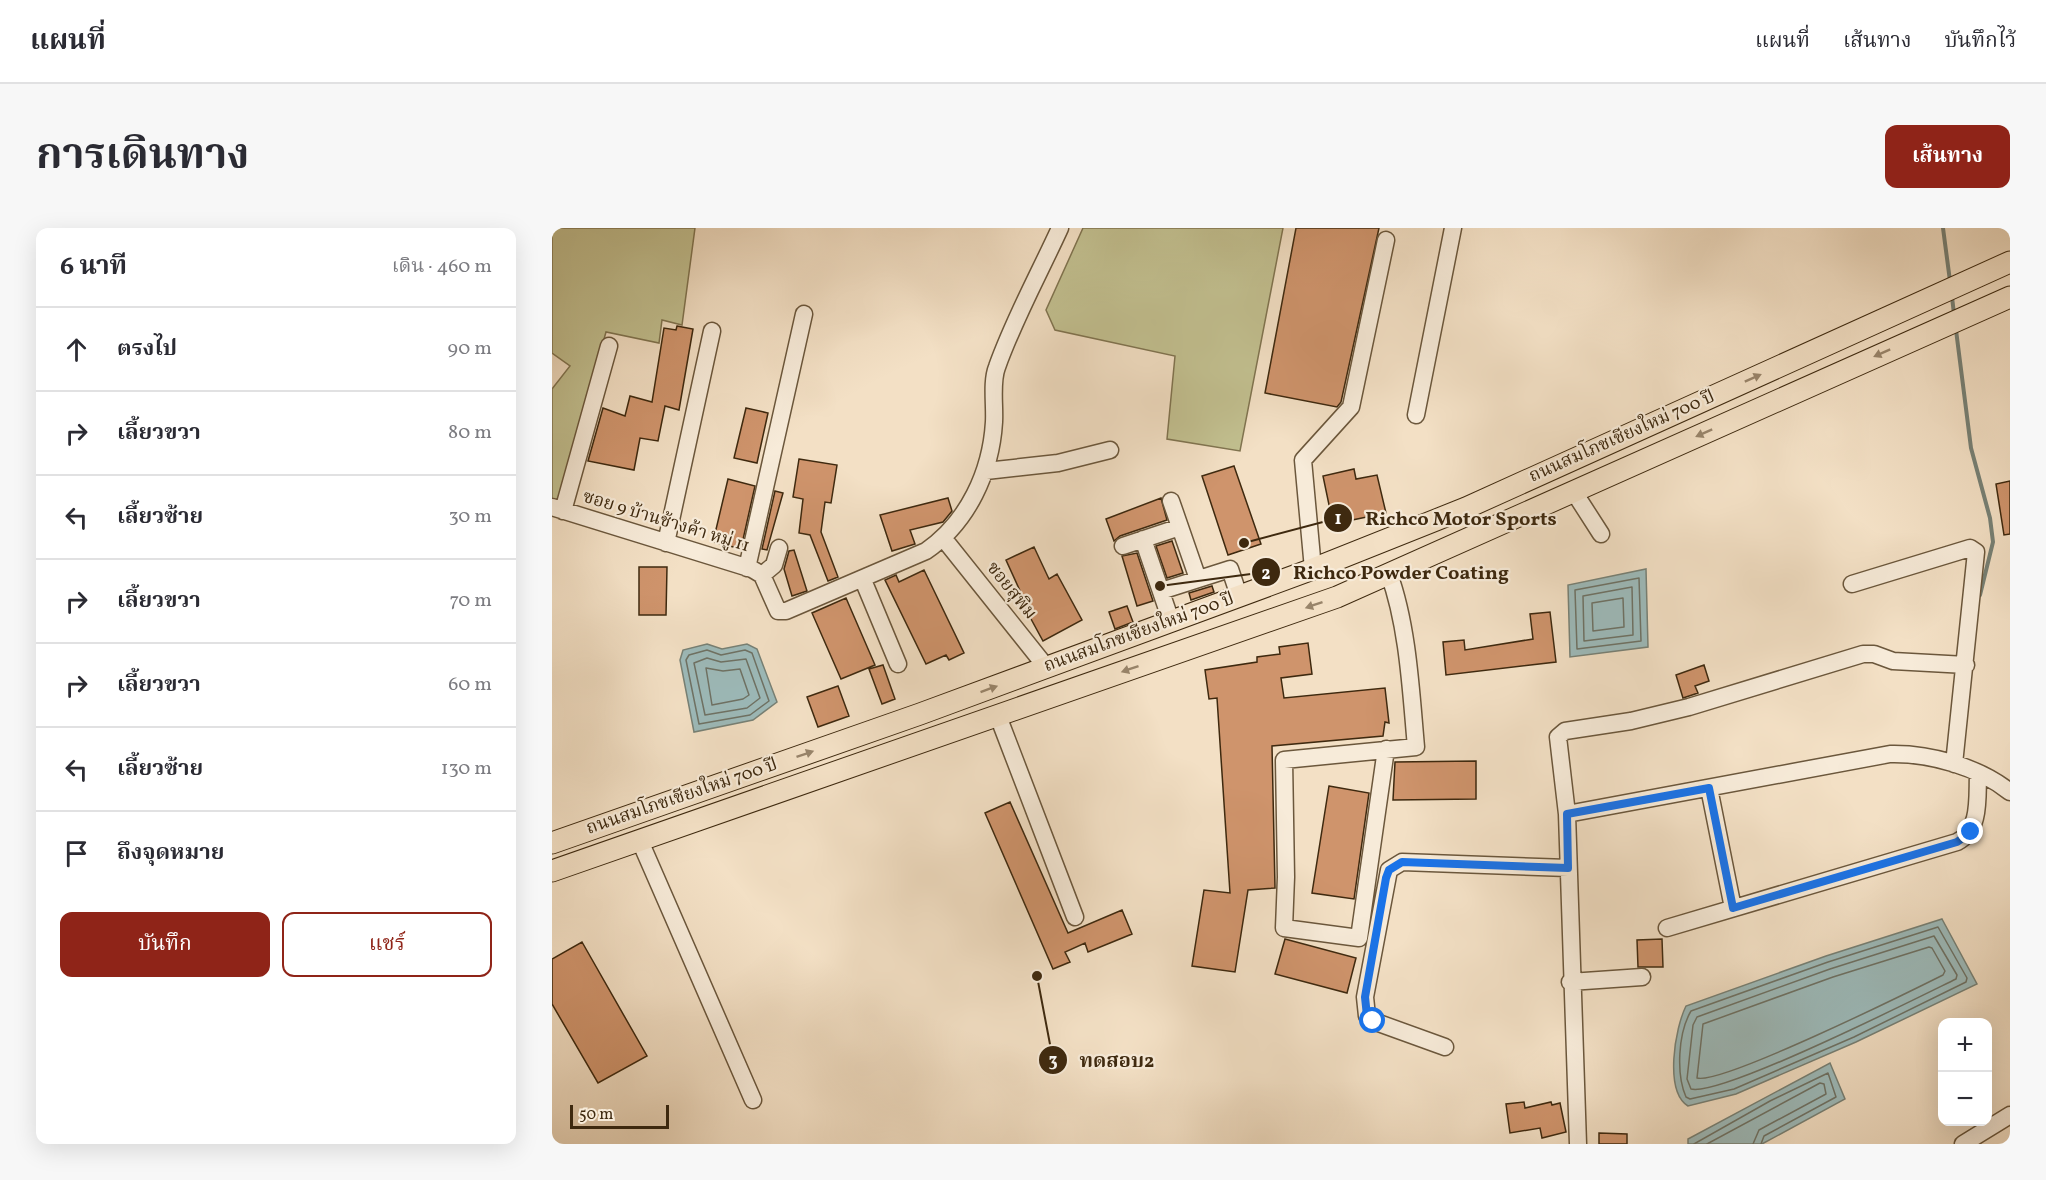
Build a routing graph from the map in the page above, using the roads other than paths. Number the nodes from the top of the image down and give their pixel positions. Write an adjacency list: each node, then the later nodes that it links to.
1 (1060, 228): 11 (street)
2 (1453, 228): 9 (street)
3 (1386, 240): 22 (street)
4 (2010, 262): 22 (main road, ถนนสมโภชเชียงใหม่ 700 ปี, one-way to 4)
5 (2010, 297): 12 (main road, ถนนสมโภชเชียงใหม่ 700 ปี, one-way to 12)
6 (804, 314): 23 (street)
7 (712, 331): 19 (street)
8 (609, 346): 14 (street)
9 (1416, 414)
10 (1110, 450): 11 (street)
11 (986, 471): 17 (street)
12 (1574, 492): 16 (street); 24 (main road, ถนนสมโภชเชียงใหม่ 700 ปี)
13 (1170, 501): 15 (street)
14 (557, 509): 19 (street, ซอย 9 บ้านช้างค้า หมู่ 11)
15 (1180, 527): 18 (street); 25 (street)
16 (1601, 534)
17 (944, 539): 26 (street, ซอย 9 บ้านช้างค้า หมู่ 11); 33 (street, ซอยสุพิม)
18 (1143, 539): 20 (street); 28 (street)
19 (666, 543): 23 (street, ซอย 9 บ้านช้างค้า หมู่ 11)
20 (1123, 546)
21 (779, 548): 23 (street)
22 (1313, 569): 29 (main road, ถนนสมโภชเชียงใหม่ 700 ปี)
23 (754, 572): 26 (street, ซอย 9 บ้านช้างค้า หมู่ 11)
24 (1389, 574): 34 (main road, ถนนสมโภชเชียงใหม่ 700 ปี, one-way to 34); 35 (street)
25 (1198, 579): 28 (street); 29 (street)
26 (863, 580): 31 (street)
27 (1852, 584): 32 (street)
28 (1161, 591): 30 (street)
29 (1239, 596): 30 (main road, ถนนสมโภชเชียงใหม่ 700 ปี)
30 (1171, 621): 33 (main road, ถนนสมโภชเชียงใหม่ 700 ปี)
31 (898, 664)
32 (1966, 665): 36 (street); 40 (street)
33 (1047, 668): 42 (main road, ถนนสมโภชเชียงใหม่ 700 ปี, one-way to 33)
34 (998, 716): 41 (main road, ถนนสมโภชเชียงใหม่ 700 ปี); 46 (street)
35 (1386, 749): 35 (street)
36 (1954, 764): 37 (street); 38 (street)
37 (1978, 775): 39 (street); 45 (street)
38 (1709, 788): 40 (street); 45 (street)
39 (2010, 792)
40 (1567, 814): 43 (street)
41 (640, 841): 44 (main road, ถนนสมโภชเชียงใหม่ 700 ปี); 51 (street)
42 (552, 843)
43 (1568, 868): 49 (street); 50 (street)
44 (552, 871)
45 (1733, 908): 47 (street)
46 (1075, 917)
47 (1667, 928)
48 (1642, 977): 49 (street)
49 (1570, 982): 53 (street)
50 (1445, 1047)
51 (753, 1101)
52 (2010, 1115): 54 (street)
53 (1578, 1144)
54 (1963, 1144)

